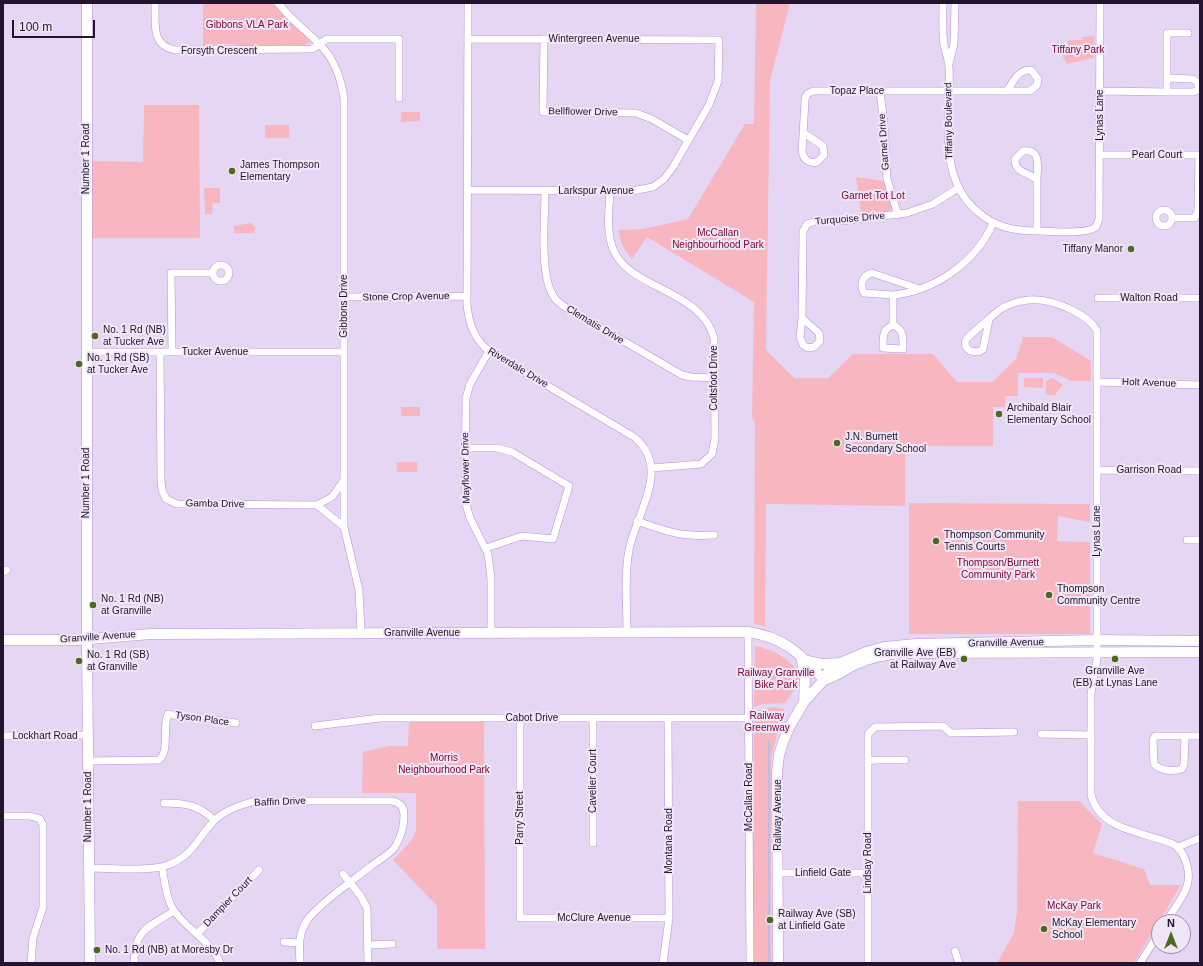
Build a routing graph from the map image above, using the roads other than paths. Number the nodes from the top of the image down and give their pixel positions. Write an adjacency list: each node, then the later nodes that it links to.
1 (87, 3): 45 (main road, Number 1 Road)
2 (155, 3): 12 (street, Forsyth Crescent)
3 (278, 3): 12 (street, Gibbons Drive)
4 (468, 3): 9 (street, Riverdale Drive)
5 (943, 3): 13 (street, Tiffany Boulevard)
6 (955, 3): 13 (street, Tiffany Boulevard)
7 (1100, 3): 18 (street, Lynas Lane)
8 (1188, 33): 14 (street)
9 (468, 39): 10 (street, Wintergreen Avenue); 26 (street, Riverdale Drive)
10 (544, 39): 11 (street, Wintergreen Avenue); 22 (street, Bellflower Drive)
11 (719, 40): 22 (street, Larkspur Avenue)
12 (320, 43): 20 (street); 38 (street, Gibbons Drive)
13 (949, 66): 16 (street, Tiffany Boulevard)
14 (1167, 78): 19 (street); 19 (street)
15 (880, 91): 16 (street, Topaz Place); 21 (street, Topaz Place); 29 (street, Garnet Drive)
16 (948, 91): 17 (street, Topaz Place); 25 (street, Tiffany Boulevard)
17 (1007, 91)
18 (1100, 91): 19 (street); 23 (street, Lynas Lane)
19 (1167, 92)
20 (399, 98)
21 (804, 133)
22 (688, 140): 28 (street, Larkspur Avenue)
23 (1100, 155): 30 (street, Pearl Court); 32 (street, Lynas Lane)
24 (1037, 180): 33 (street)
25 (958, 188): 29 (street, Turquoise Drive); 31 (street, Tiffany Boulevard)
26 (468, 190): 27 (street, Larkspur Avenue); 37 (street, Riverdale Drive)
27 (545, 191): 28 (street, Larkspur Avenue); 49 (street, Clematis Drive)
28 (610, 191): 49 (street, Coltsfoot Drive)
29 (898, 215): 41 (street, Turquoise Drive)
30 (1172, 218)
31 (993, 223): 33 (street, Tiffany Boulevard); 35 (street)
32 (1096, 227): 33 (street, Tiffany Boulevard)
33 (1037, 231)
34 (213, 273): 47 (street)
35 (920, 289): 36 (street); 36 (street)
36 (893, 295): 43 (street)
37 (467, 296): 38 (street, Stone Crop Avenue); 44 (street, Riverdale Drive)
38 (345, 298): 48 (street, Gibbons Drive)
39 (1098, 298): 40 (street, Walton Road)
40 (1200, 298)
41 (802, 318)
42 (989, 320): 50 (street, Lynas Lane)
43 (893, 324)
44 (489, 351): 52 (street, Mayflower Drive); 53 (street, Riverdale Drive)
45 (86, 352): 46 (street, Tucker Avenue); 68 (main road, Number 1 Road)
46 (160, 352): 47 (street, Tucker Avenue); 57 (street, Gamba Drive)
47 (172, 352): 48 (street, Tucker Avenue)
48 (344, 352): 56 (street, Gibbons Drive)
49 (715, 378): 53 (street, Coltsfoot Drive)
50 (1098, 382): 51 (street, Holt Avenue); 54 (street, Lynas Lane)
51 (1200, 385)
52 (465, 448): 63 (street, Mayflower Drive); 63 (street)
53 (652, 468): 58 (street)
54 (1097, 470): 55 (street, Garrison Road); 70 (street, Lynas Lane)
55 (1200, 471)
56 (345, 479): 57 (street); 59 (street, Gibbons Drive)
57 (317, 505): 59 (street)
58 (637, 521): 60 (street); 64 (street)
59 (344, 527): 66 (street, Gibbons Drive)
60 (714, 535)
61 (1187, 540): 62 (street)
62 (1200, 540)
63 (486, 548): 67 (street, Mayflower Drive)
64 (627, 632): 65 (main road, Granville Avenue); 67 (main road, Granville Avenue)
65 (748, 632): 74 (main road, Granville Avenue); 81 (street, McCallan Road)
66 (361, 633): 67 (main road, Granville Avenue); 68 (main road, Granville Avenue)
67 (491, 634)
68 (87, 639): 69 (main road, Granville Avenue); 86 (main road, Number 1 Road)
69 (3, 640)
70 (1097, 640): 71 (main road, Granville Avenue); 72 (street, Lynas Lane); 75 (main road, Granville Avenue)
71 (1200, 642)
72 (1097, 652): 73 (main road, Granville Avenue); 76 (main road, Granville Avenue); 87 (street, Lynas Lane)
73 (1200, 652)
74 (803, 658): 75 (main road); 76 (main road, Granville Avenue); 77 (main road)
75 (842, 662): 76 (main road, Granville Avenue)
76 (824, 680): 77 (main road, Railway Avenue)
77 (804, 702): 105 (main road, Railway Avenue)
78 (520, 718): 79 (street, Cabot Drive); 83 (street, Cabot Drive); 109 (street, Parry Street)
79 (593, 718): 80 (street, Cabot Drive); 98 (street, Cavelier Court)
80 (668, 718): 81 (street, Cabot Drive); 110 (street, Montana Road)
81 (749, 718): 125 (street, McCallan Road)
82 (236, 723): 92 (street, Tyson Place)
83 (315, 726)
84 (1014, 732): 93 (street, Lindsay Road)
85 (1041, 734): 87 (street)
86 (87, 735): 88 (street, Lockhart Road); 92 (main road, Number 1 Road)
87 (1091, 735): 99 (street, Lynas Lane)
88 (3, 736)
89 (1185, 736): 89 (street); 90 (street)
90 (1200, 736)
91 (905, 760): 93 (street)
92 (88, 761): 101 (main road, Number 1 Road)
93 (868, 762): 103 (street, Lindsay Road)
94 (164, 803): 96 (street)
95 (3, 816): 118 (street)
96 (214, 820): 100 (street, Baffin Drive); 106 (street, Baffin Drive)
97 (1200, 838): 99 (street)
98 (594, 843)
99 (1178, 847): 108 (street)
100 (162, 867): 101 (street, Baffin Drive); 107 (street)
101 (88, 868): 119 (main road, Number 1 Road)
102 (259, 870): 111 (street, Dampier Court)
103 (868, 873): 105 (street, Linfield Gate); 127 (street, Lindsay Road)
104 (344, 874): 106 (street)
105 (778, 874): 126 (main road, Railway Avenue)
106 (350, 882): 113 (street); 115 (street)
107 (174, 911): 111 (street); 120 (street)
108 (1171, 914)
109 (520, 918): 110 (street, McClure Avenue)
110 (669, 918): 124 (street, Montana Road)
111 (197, 934): 121 (street)
112 (284, 942): 113 (street)
113 (299, 943): 122 (street)
114 (392, 944): 115 (street)
115 (368, 945): 123 (street)
116 (1151, 946): 129 (street)
117 (955, 951): 128 (street)
118 (31, 963)
119 (90, 963)
120 (134, 963)
121 (220, 963)
122 (300, 963)
123 (368, 963)
124 (663, 963)
125 (750, 963)
126 (778, 963)
127 (868, 963)
128 (960, 963)
129 (1140, 963)

